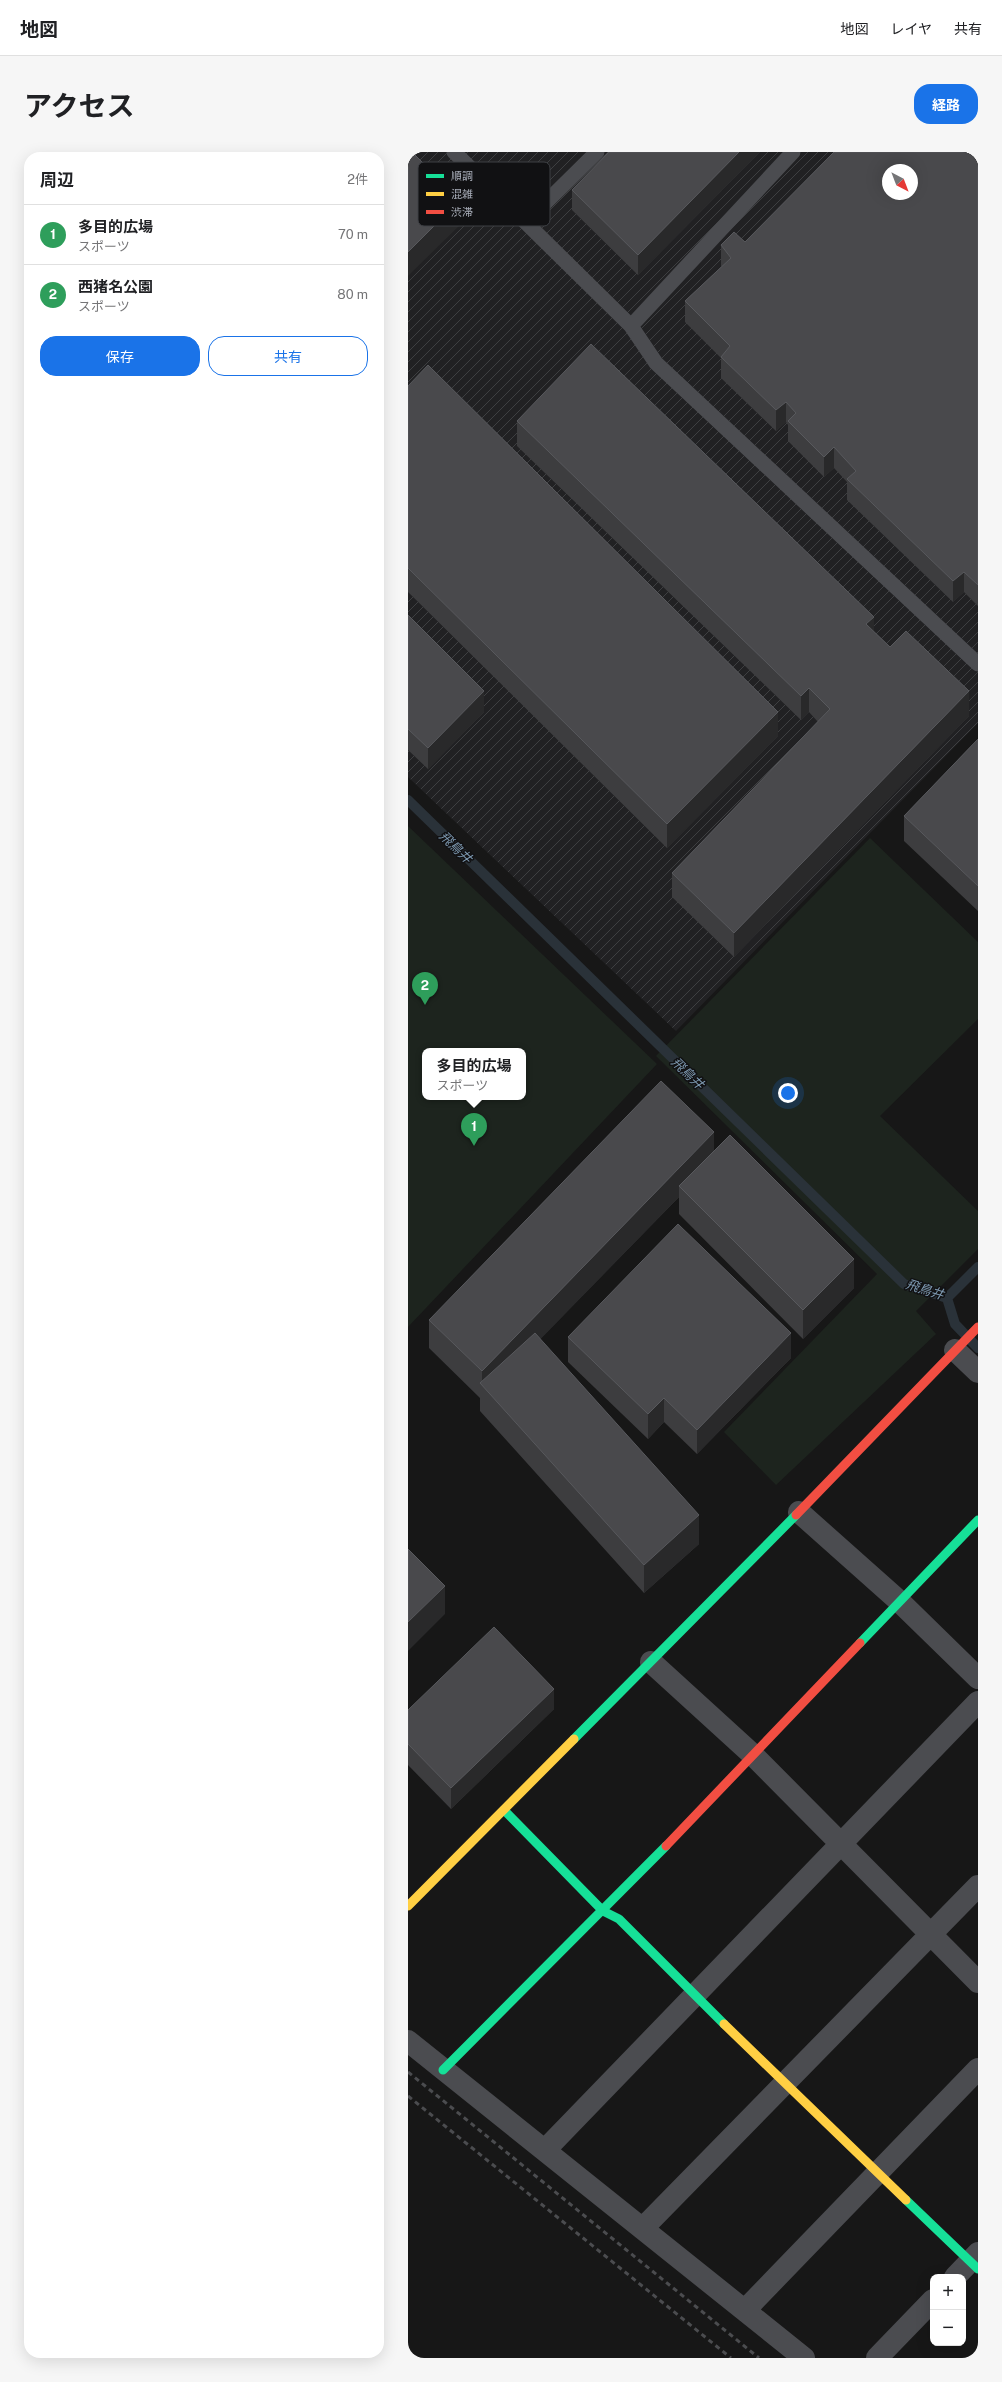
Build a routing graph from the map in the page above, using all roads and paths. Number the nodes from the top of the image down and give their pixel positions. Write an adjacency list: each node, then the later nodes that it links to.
1 (454, 152): 4 (lane)
2 (597, 152): 5 (lane)
3 (794, 152): 7 (lane)
4 (464, 162)
5 (550, 198)
6 (530, 226): 7 (lane)
7 (631, 326): 8 (lane)
8 (978, 664)
9 (978, 1327): 10 (street)
10 (955, 1350): 11 (street); 12 (street)
11 (978, 1372)
12 (799, 1512): 14 (street); 15 (street)
13 (978, 1520): 14 (street)
14 (899, 1601): 16 (street); 18 (street)
15 (650, 1662): 18 (street); 19 (street)
16 (978, 1678)
17 (978, 1702): 20 (street)
18 (753, 1755): 20 (street); 23 (street)
19 (504, 1810): 22 (street); 23 (street)
20 (840, 1844): 24 (street); 26 (street)
21 (978, 1886): 24 (street)
22 (408, 1906)
23 (602, 1911): 26 (street); 29 (street)
24 (930, 1934): 25 (street); 30 (street)
25 (978, 1982)
26 (695, 1994): 30 (street); 31 (street)
27 (408, 2041): 29 (street)
28 (978, 2069): 32 (street)
29 (443, 2070): 31 (street)
30 (784, 2084): 32 (street); 33 (street)
31 (546, 2150): 33 (street)
32 (878, 2172): 34 (street); 37 (street)
33 (643, 2228): 37 (street)
34 (975, 2261): 35 (street)
35 (959, 2274)
36 (930, 2303): 39 (street)
37 (745, 2310): 38 (street)
38 (804, 2358)
39 (877, 2358)

